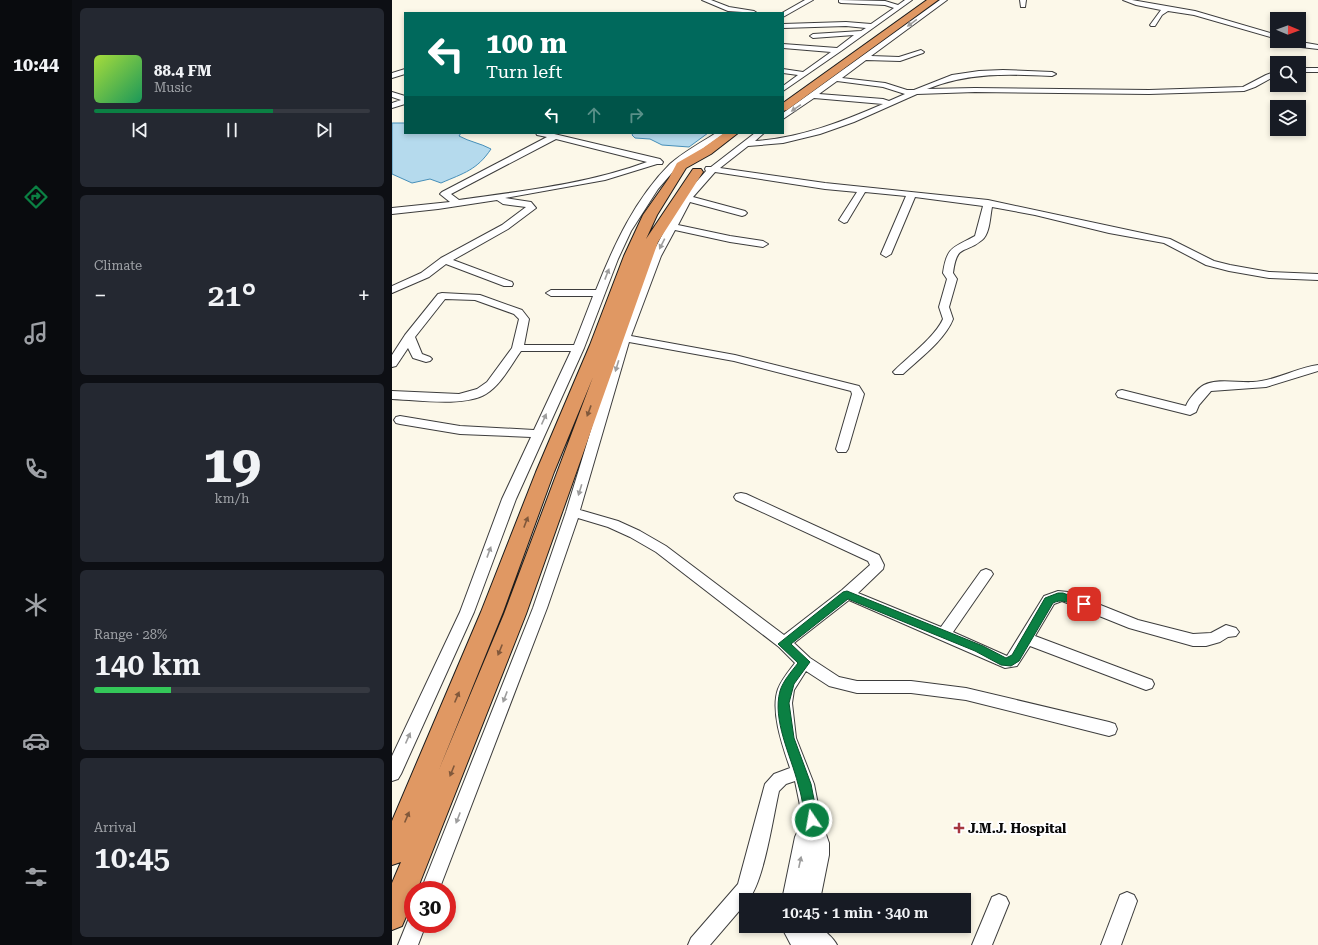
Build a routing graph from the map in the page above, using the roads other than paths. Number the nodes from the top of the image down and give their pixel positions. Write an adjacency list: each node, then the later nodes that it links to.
1 (705, 0): 11 (street)
2 (810, 0): 12 (street)
3 (909, 0): 9 (street)
4 (922, 0): 37 (highway)
5 (933, 0): 43 (highway)
6 (944, 0): 24 (street, one-way to 24)
7 (1126, 0): 10 (street)
8 (841, 1): 9 (street)
9 (899, 7): 15 (street)
10 (1167, 8): 13 (street); 17 (street)
11 (748, 12)
12 (784, 14)
13 (1153, 25)
14 (784, 26): 15 (street)
15 (871, 26): 16 (street)
16 (862, 33): 18 (street); 22 (street)
17 (1270, 35)
18 (813, 36)
19 (1306, 45): 21 (street)
20 (784, 46): 22 (street)
21 (1317, 48)
22 (839, 50): 29 (street)
23 (921, 52): 24 (street)
24 (864, 58): 33 (street)
25 (1306, 70): 26 (street)
26 (1318, 70)
27 (404, 71): 32 (street)
28 (784, 71): 29 (street)
29 (804, 74): 34 (street)
30 (1052, 74): 35 (street)
31 (1270, 75): 35 (street)
32 (392, 76)
33 (836, 79): 35 (street); 38 (street)
34 (784, 88)
35 (916, 92): 41 (street)
36 (392, 94): 39 (street)
37 (784, 96)
38 (813, 96): 41 (street); 44 (street, one-way to 44)
39 (404, 100)
40 (404, 100): 42 (street)
41 (890, 104): 50 (street)
42 (392, 106)
43 (784, 107)
44 (784, 116)
45 (544, 134): 49 (street)
46 (720, 134): 52 (street)
47 (731, 134): 52 (highway)
48 (758, 134): 50 (street)
49 (554, 137): 51 (street); 57 (street)
50 (746, 139): 52 (highway)
51 (657, 161): 52 (street); 55 (street)
52 (692, 168): 53 (street); 56 (street); 70 (street, one-way to 52); 88 (highway, one-way to 88); 88 (highway, one-way to 52)
53 (862, 190): 54 (street); 61 (street)
54 (912, 194): 58 (street); 64 (street)
55 (496, 198): 57 (street); 65 (street)
56 (687, 198): 60 (street); 62 (street)
57 (457, 203): 59 (street)
58 (988, 203): 66 (street); 78 (street)
59 (392, 211)
60 (742, 213)
61 (844, 220)
62 (671, 226): 63 (street); 72 (street, one-way to 72)
63 (763, 244)
64 (886, 254)
65 (445, 260): 67 (street); 68 (street)
66 (1318, 277)
67 (508, 284)
68 (392, 290)
69 (551, 293): 70 (street)
70 (599, 293): 74 (street)
71 (409, 337): 73 (street); 75 (street); 76 (street)
72 (625, 338): 83 (street); 85 (street, one-way to 85)
73 (518, 348): 74 (street); 80 (street)
74 (578, 348): 82 (street, one-way to 74)
75 (426, 359)
76 (392, 364)
77 (1318, 368): 79 (street)
78 (899, 372)
79 (1122, 394)
80 (392, 396)
81 (400, 420): 82 (street)
82 (538, 434): 97 (street, one-way to 82)
83 (842, 449)
84 (741, 497): 87 (street)
85 (573, 512): 92 (street); 100 (street, one-way to 100)
86 (986, 574): 90 (street)
87 (847, 594): 90 (street); 92 (street)
88 (504, 613): 99 (highway, one-way to 88); 107 (highway, one-way to 107)
89 (1231, 632): 91 (street)
90 (944, 634): 91 (street)
91 (1026, 640): 94 (street)
92 (784, 644): 93 (street)
93 (804, 662): 95 (street); 96 (street)
94 (1146, 684)
95 (1109, 729)
96 (801, 772): 98 (street); 101 (street)
97 (392, 774)
98 (812, 820): 102 (street, one-way to 98); 103 (street)
99 (392, 853)
100 (434, 881)
101 (745, 893)
102 (793, 893)
103 (812, 893)
104 (1128, 901): 111 (street)
105 (739, 903): 113 (street)
106 (999, 903): 116 (street)
107 (392, 917)
108 (413, 933): 112 (street)
109 (798, 933): 114 (street)
110 (808, 933): 115 (street)
111 (1114, 944)
112 (408, 945)
113 (698, 945)
114 (804, 945)
115 (827, 945)
116 (982, 945)

